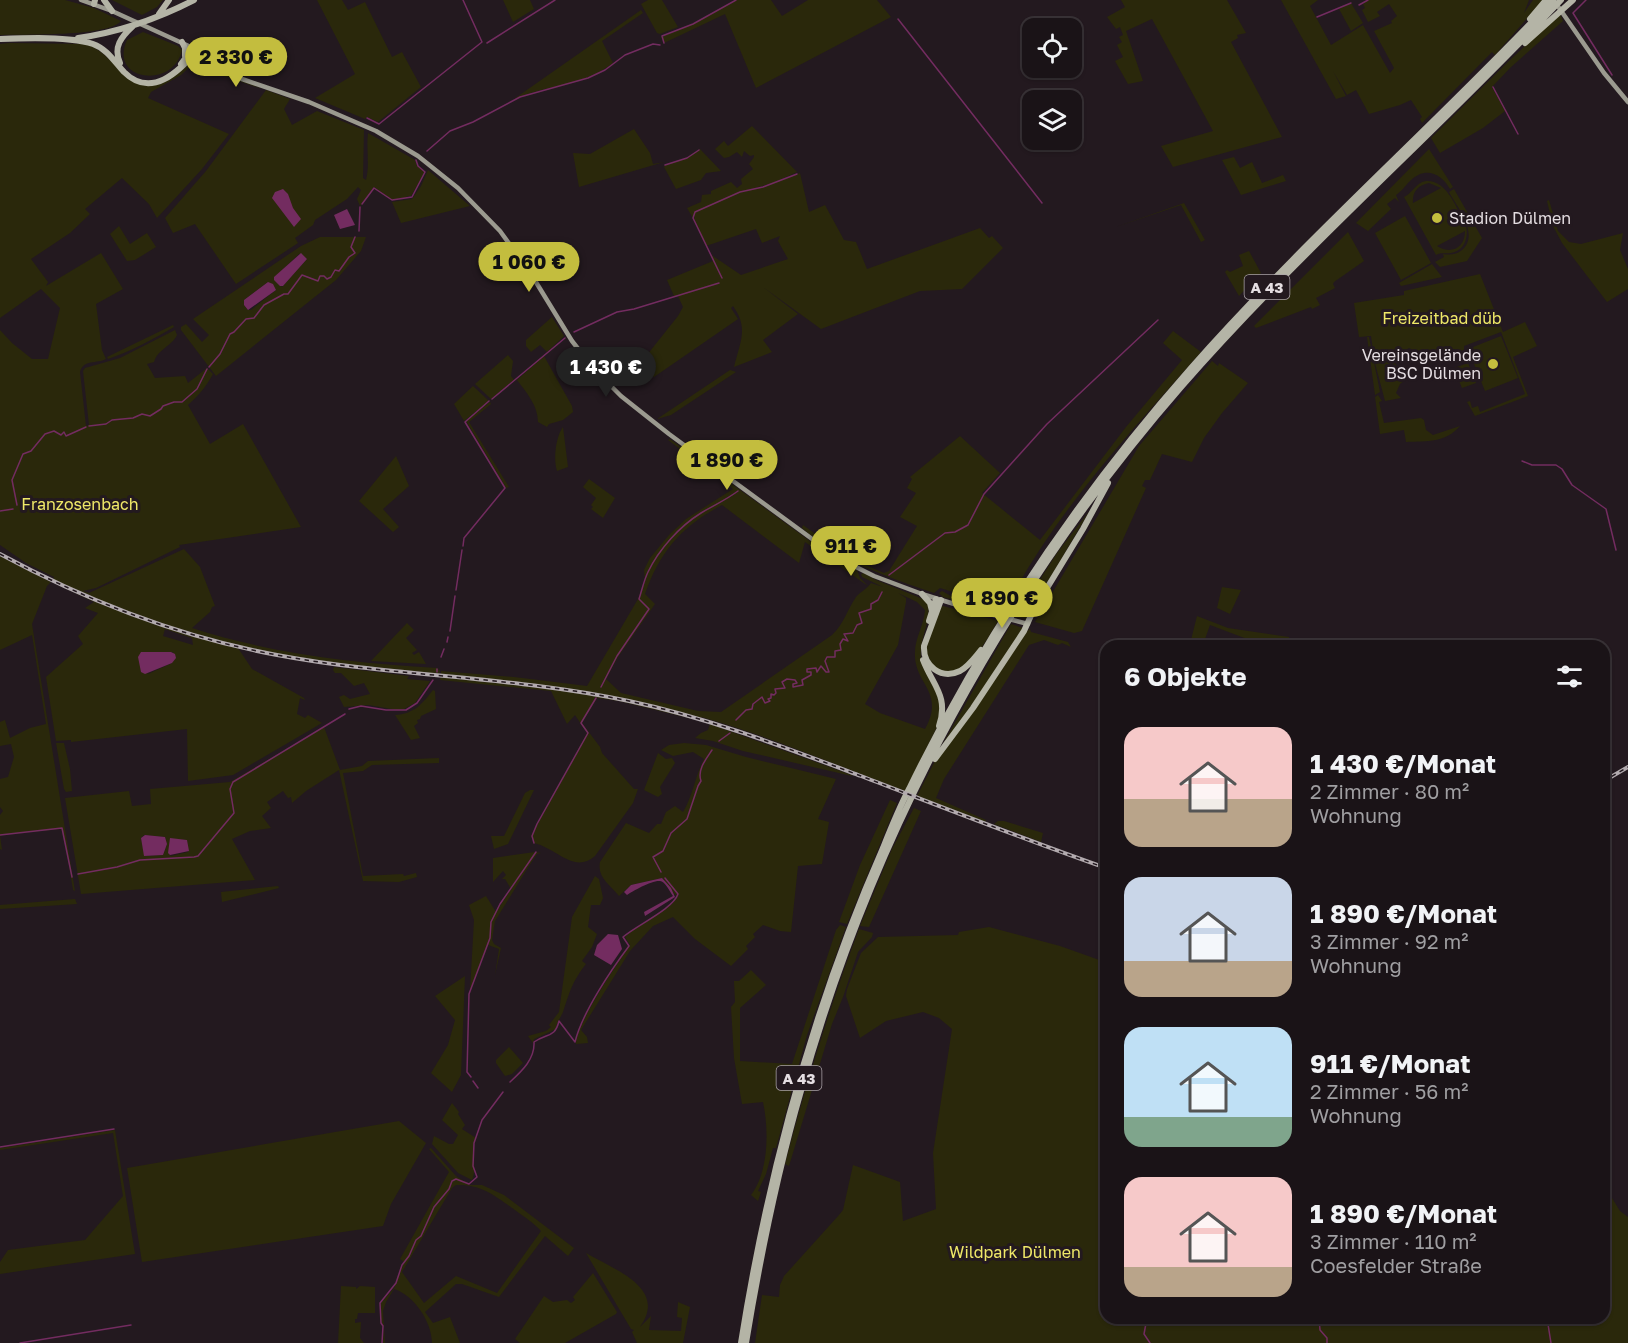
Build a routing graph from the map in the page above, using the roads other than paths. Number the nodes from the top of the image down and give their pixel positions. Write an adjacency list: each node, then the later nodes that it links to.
1 (81, 0): 5 (main road)
2 (169, 0): 9 (highway)
3 (194, 0): 9 (highway)
4 (1572, 0): 6 (highway)
5 (98, 2): 7 (highway)
6 (1555, 5): 15 (highway, A 43); 15 (highway); 16 (main road)
7 (112, 11): 8 (main road)
8 (133, 23): 9 (highway); 11 (highway); 14 (highway)
9 (149, 24): 12 (main road)
10 (0, 39): 11 (highway)
11 (66, 40): 13 (highway)
12 (182, 42): 13 (main road); 14 (highway)
13 (195, 49): 14 (highway); 18 (main road)
14 (185, 57)
15 (1497, 63): 17 (highway, A 43); 22 (highway, A 43)
16 (1628, 102)
17 (1127, 454): 21 (highway); 24 (highway, A 43)
18 (922, 594): 19 (main road); 20 (highway)
19 (939, 599): 20 (highway); 21 (main road); 22 (highway)
20 (932, 611): 23 (highway)
21 (1025, 623): 24 (highway)
22 (999, 626): 23 (highway, A 43)
23 (932, 746): 25 (highway, A 43)
24 (920, 781): 26 (highway, A 43)
25 (741, 1343)
26 (746, 1343)

